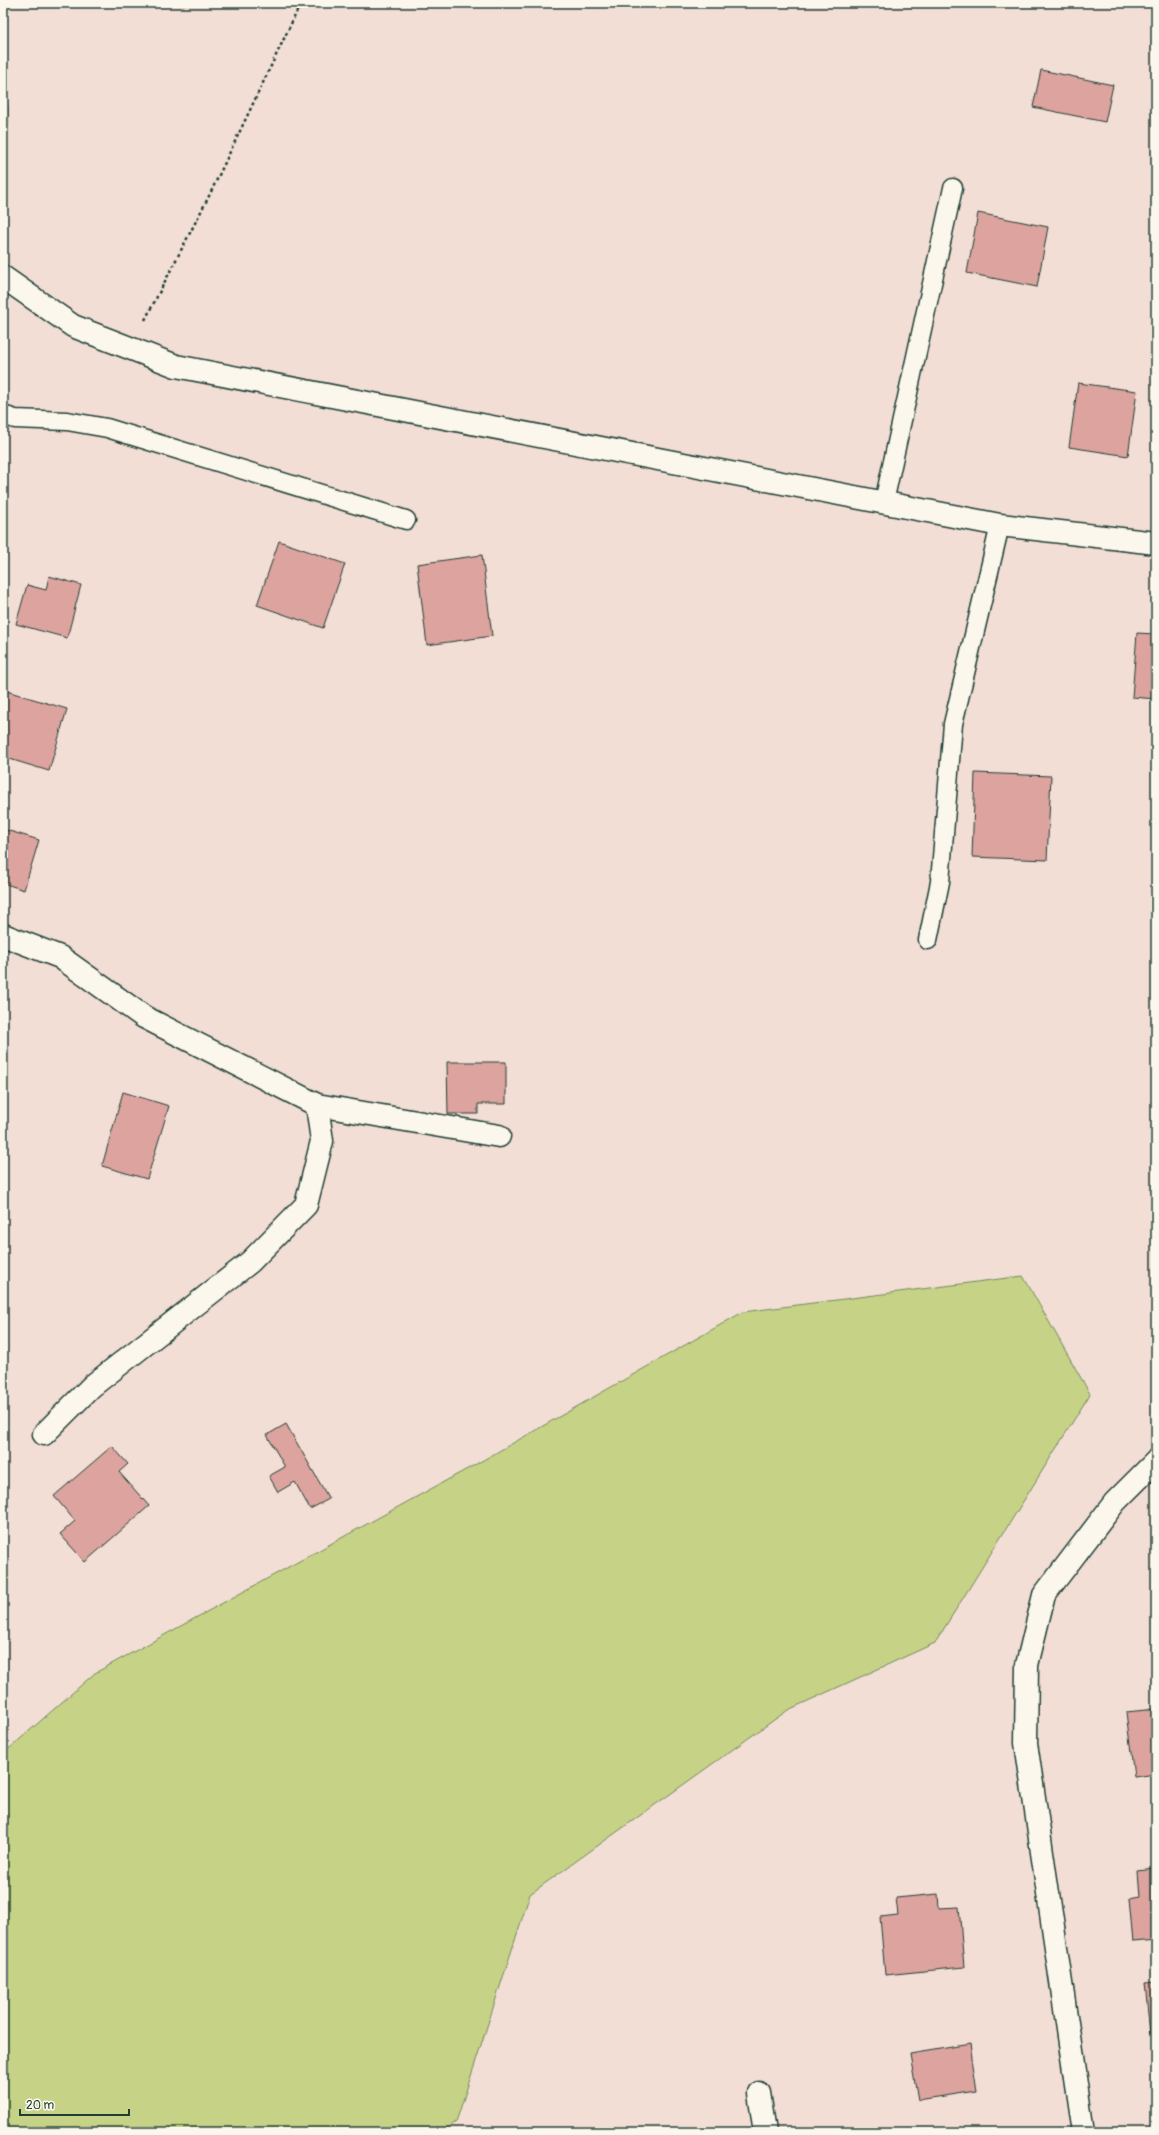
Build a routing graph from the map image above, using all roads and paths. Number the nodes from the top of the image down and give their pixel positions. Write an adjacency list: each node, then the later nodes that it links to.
1 (301, 3): 4 (path)
2 (954, 188): 6 (lane)
3 (3, 277): 4 (street)
4 (131, 348): 6 (street)
5 (3, 415): 7 (lane)
6 (884, 502): 8 (street)
7 (406, 520)
8 (1000, 524): 9 (street); 11 (lane)
9 (1156, 543)
10 (3, 935): 12 (street)
11 (928, 940)
12 (317, 1105): 13 (street); 14 (street)
13 (499, 1136)
14 (44, 1434)
15 (1156, 1461): 18 (street)
16 (759, 2093): 17 (street)
17 (765, 2132)
18 (1083, 2132)

